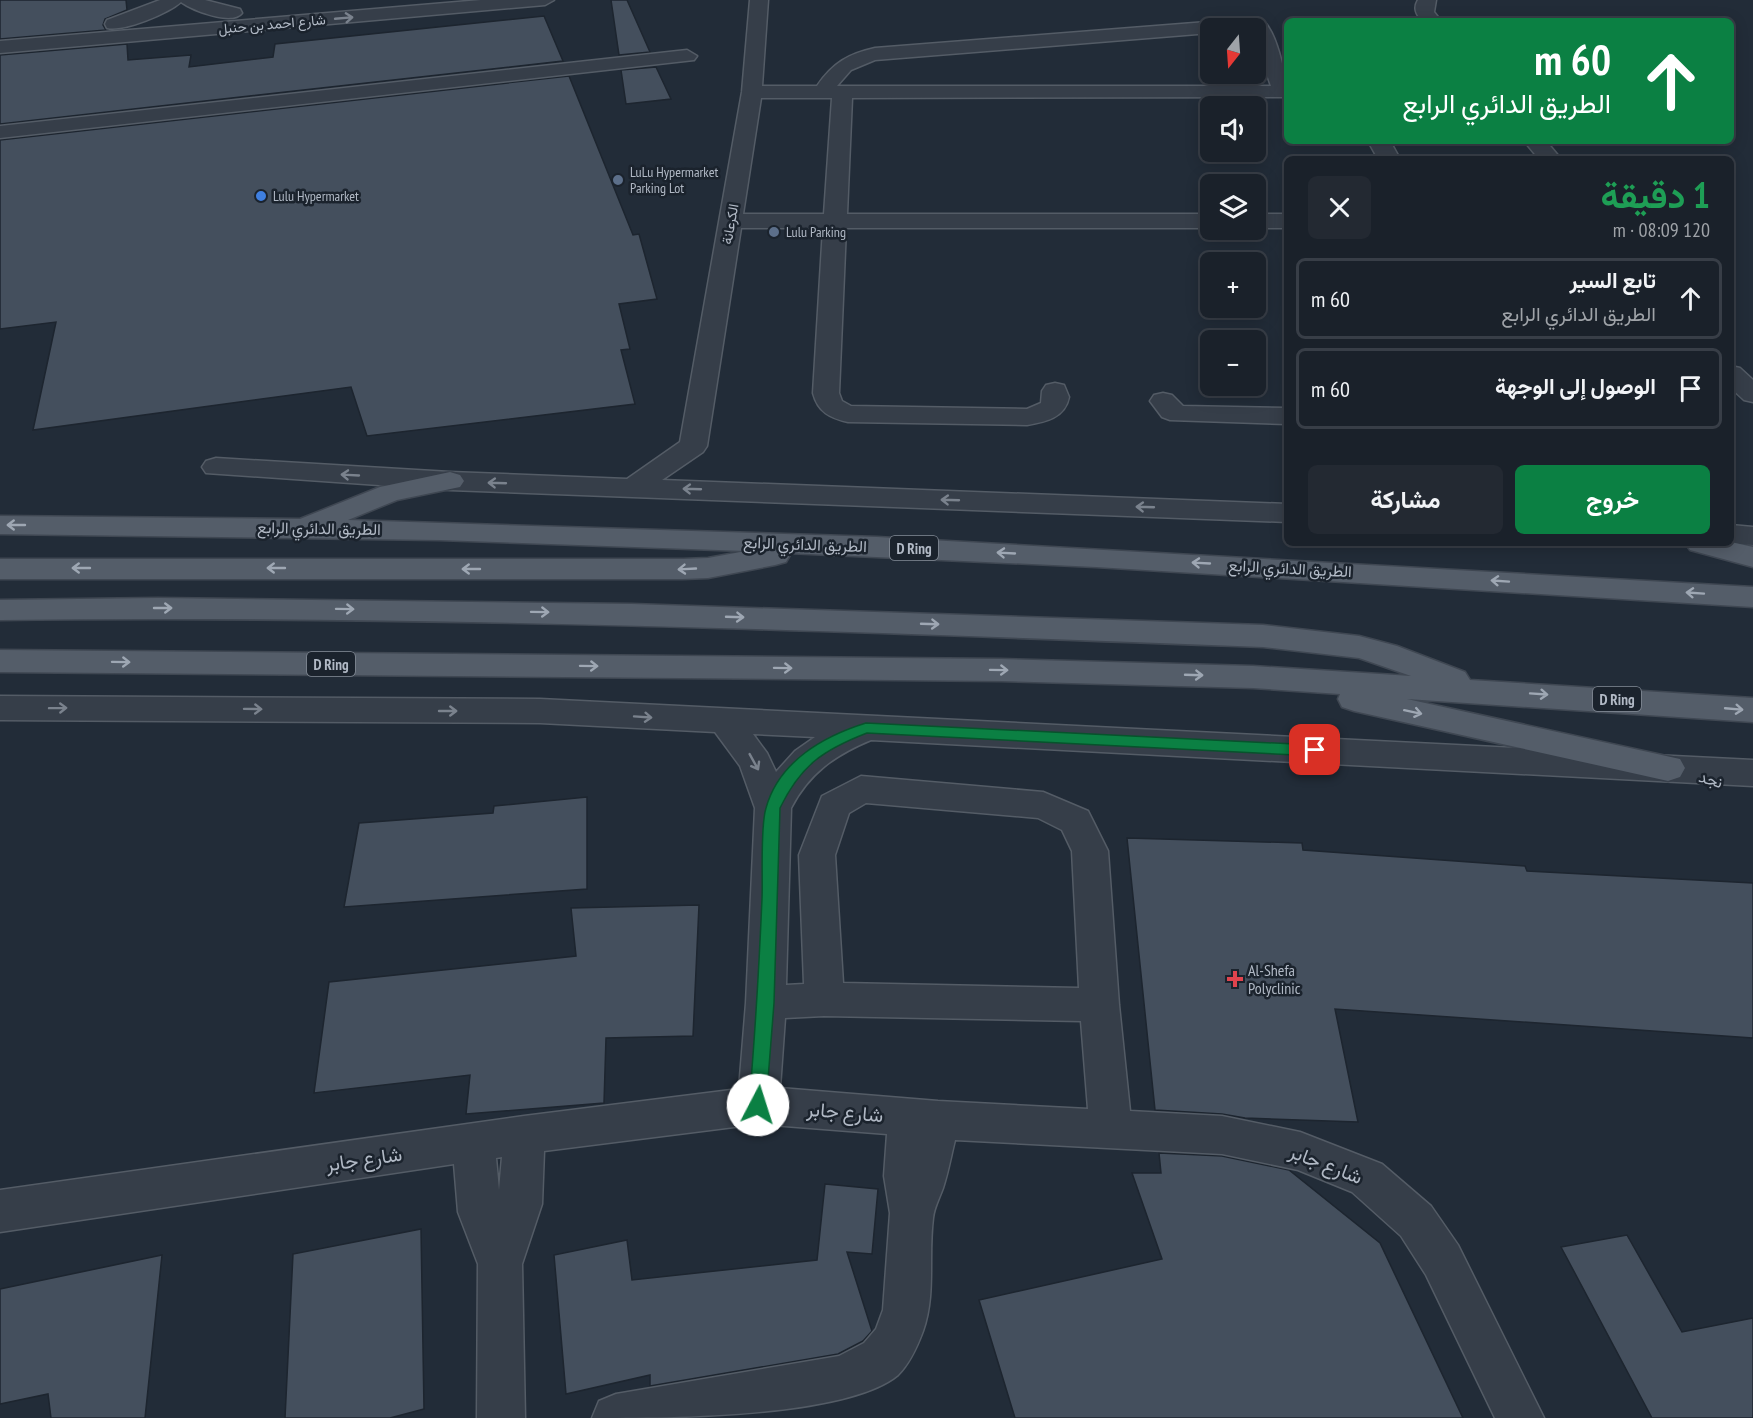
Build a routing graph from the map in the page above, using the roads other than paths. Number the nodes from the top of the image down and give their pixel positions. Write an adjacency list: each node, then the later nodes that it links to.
1 (173, 0): 10 (street)
2 (189, 0): 8 (street)
3 (390, 0): 8 (street, شارع احمد بن حنبل)
4 (545, 0): 7 (street, شارع احمد بن حنبل)
5 (759, 0): 14 (street, الكرعانة)
6 (1427, 0): 9 (street)
7 (509, 2): 12 (street, شارع احمد بن حنبل, one-way to 7)
8 (233, 13): 10 (street, شارع احمد بن حنبل)
9 (1429, 18)
10 (114, 24): 11 (street, شارع احمد بن حنبل)
11 (0, 35)
12 (0, 47)
13 (687, 56): 16 (street)
14 (752, 92): 15 (street); 19 (street, الكرعانة)
15 (833, 92): 15 (street); 20 (street)
16 (0, 132)
17 (1538, 144): 18 (street)
18 (1548, 156)
19 (730, 221): 20 (street); 29 (street, الكرعانة)
20 (835, 221): 21 (street); 25 (street)
21 (1200, 221)
22 (1266, 221): 23 (street)
23 (1284, 221)
24 (1734, 377): 26 (street)
25 (1055, 391)
26 (1753, 394)
27 (1163, 400): 28 (street)
28 (1284, 416)
29 (693, 446): 32 (street); 33 (street)
30 (216, 467): 31 (street, one-way to 30)
31 (450, 481): 32 (street, one-way to 31); 36 (main road)
32 (634, 487): 33 (street, one-way to 32)
33 (776, 492): 34 (street, one-way to 33)
34 (1284, 513)
35 (0, 525): 36 (main road, الطريق الدائري الرابع / D Ring, one-way to 35)
36 (305, 527): 39 (main road, الطريق الدائري الرابع / D Ring)
37 (1734, 534): 38 (street)
38 (1753, 536)
39 (827, 544): 42 (main road, one-way to 42); 43 (main road, الطريق الدائري الرابع / D Ring, one-way to 39)
40 (1711, 546): 41 (main road)
41 (1753, 557)
42 (0, 569)
43 (1753, 597)
44 (0, 610): 47 (main road, one-way to 47)
45 (0, 661): 46 (main road, D Ring, one-way to 46)
46 (1253, 677): 47 (main road, D Ring); 52 (main road, one-way to 52)
47 (1481, 691): 49 (main road, D Ring, one-way to 49)
48 (0, 708): 50 (street, one-way to 50)
49 (1753, 710)
50 (726, 722): 51 (street); 55 (street, one-way to 55)
51 (866, 728): 52 (street); 55 (street)
52 (1668, 768): 53 (street); 54 (street, نجد)
53 (1753, 773)
54 (1753, 794)
55 (773, 808): 57 (street)
56 (824, 999): 57 (street); 58 (street); 58 (street)
57 (766, 1003): 59 (street)
58 (1099, 1005): 61 (street)
59 (758, 1105): 60 (street, شارع جابر); 62 (street, شارع جابر)
60 (924, 1119): 61 (street, شارع جابر); 67 (street)
61 (1111, 1128): 68 (street, شارع جابر)
62 (524, 1135): 63 (street, شارع جابر); 65 (street)
63 (473, 1144): 64 (street, شارع جابر); 65 (street)
64 (0, 1211)
65 (500, 1264): 66 (street)
66 (501, 1418)
67 (616, 1418)
68 (1520, 1418)

